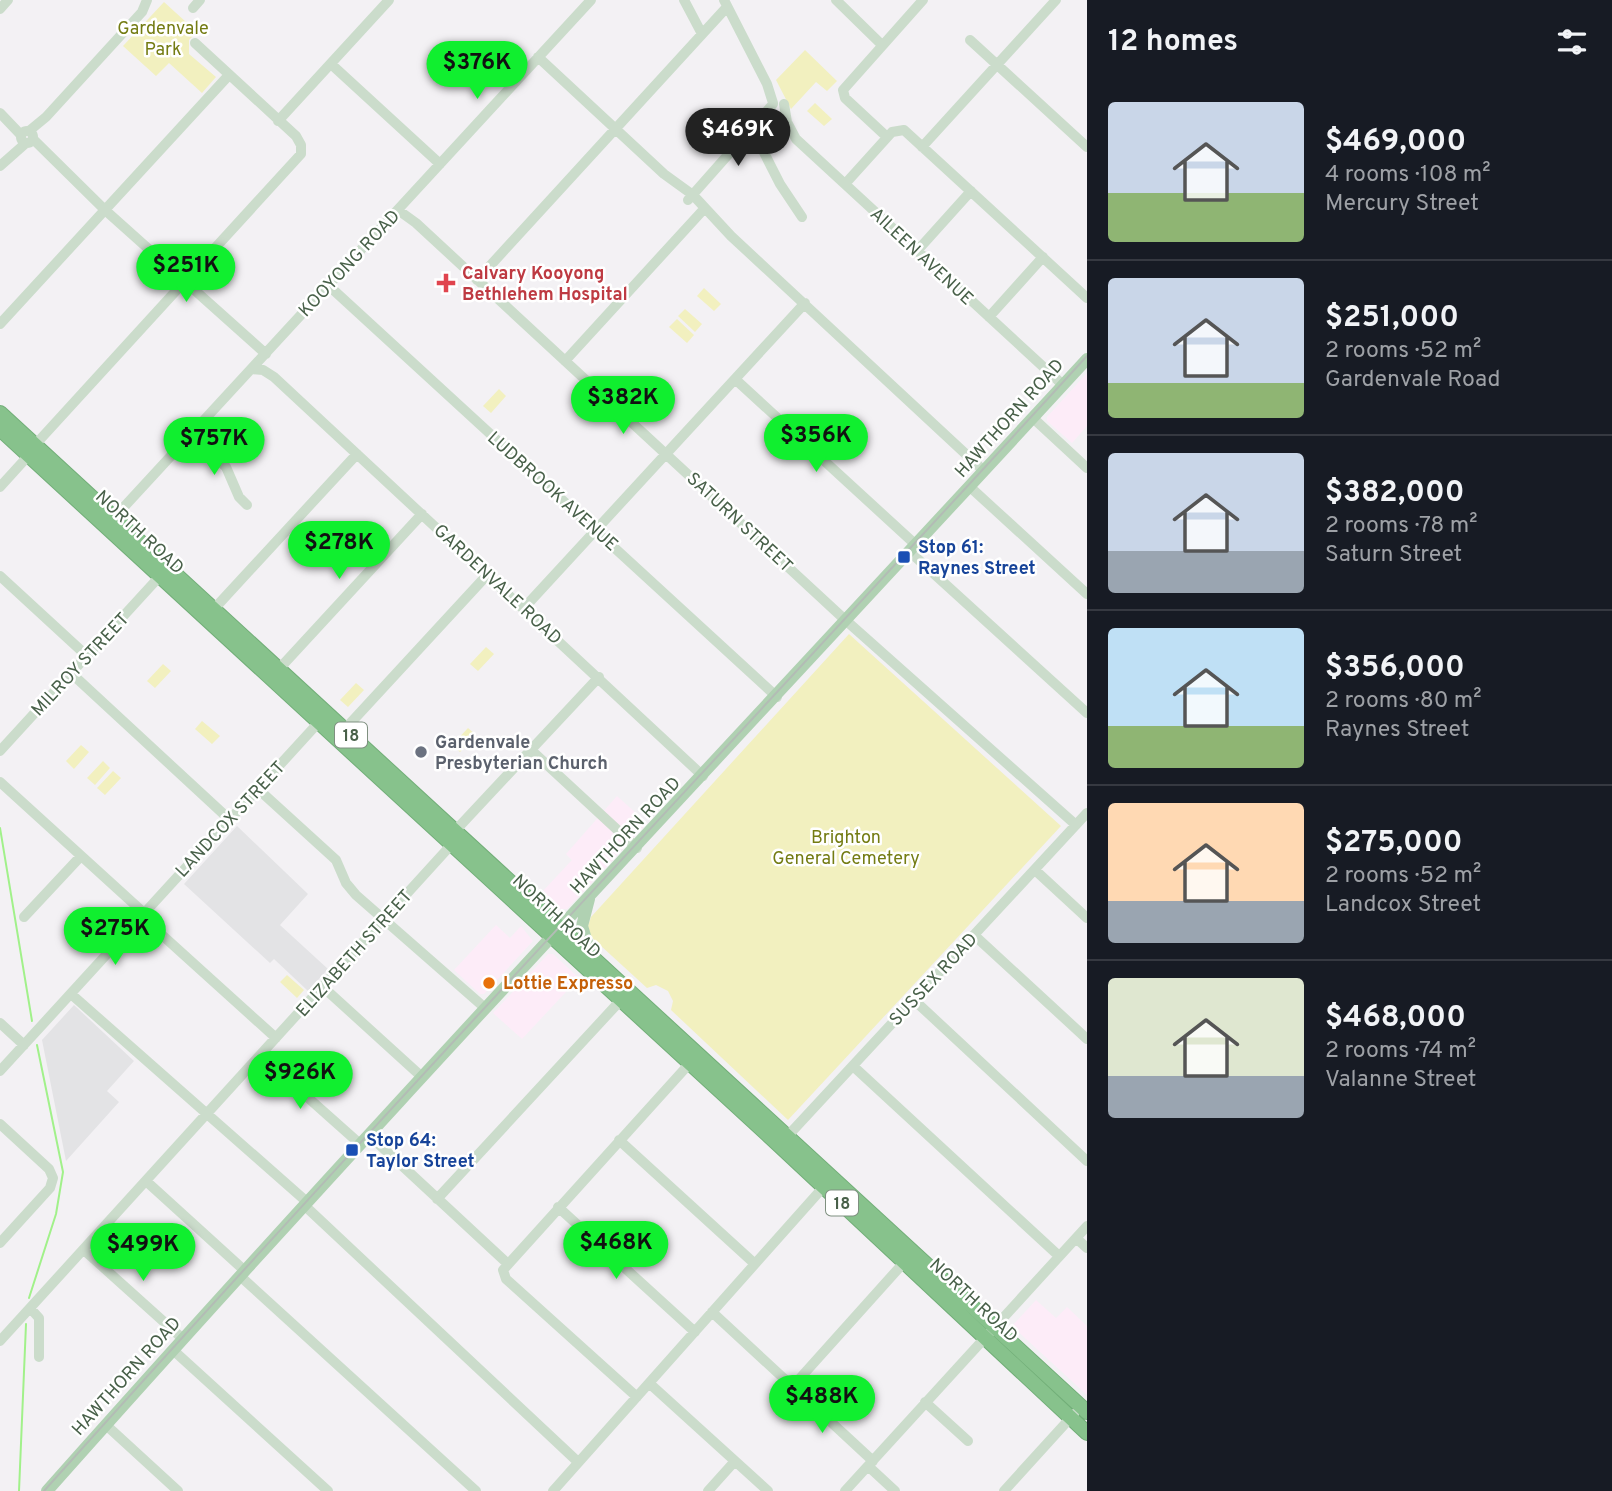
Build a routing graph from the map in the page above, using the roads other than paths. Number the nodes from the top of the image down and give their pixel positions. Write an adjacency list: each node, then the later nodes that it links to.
1 (8, 0): 10 (street)
2 (390, 0): 16 (street)
3 (591, 0): 15 (street, KOOYONG ROAD)
4 (684, 0): 11 (street)
5 (836, 0): 14 (street)
6 (923, 0): 14 (street)
7 (1056, 0): 17 (street)
8 (147, 1): 24 (street)
9 (725, 3): 11 (street); 19 (street, AILEEN AVENUE)
10 (0, 9)
11 (702, 34): 22 (street)
12 (970, 40): 17 (street)
13 (195, 43): 18 (street)
14 (883, 44): 25 (street)
15 (536, 59): 22 (street); 29 (street, KOOYONG ROAD)
16 (331, 64): 21 (street); 29 (street)
17 (997, 65): 26 (street); 27 (street)
18 (229, 75): 21 (street); 34 (street)
19 (778, 105): 23 (street); 30 (street, AILEEN AVENUE)
20 (2, 115): 24 (street)
21 (278, 121): 40 (street)
22 (615, 129): 32 (street); 39 (street)
23 (752, 129): 32 (street); 36 (street)
24 (27, 137): 28 (street); 34 (street)
25 (887, 137): 26 (street); 30 (street)
26 (922, 147): 31 (street)
27 (1087, 147)
28 (3, 163)
29 (441, 163): 33 (street, KOOYONG ROAD)
30 (845, 184): 37 (street, AILEEN AVENUE)
31 (971, 191): 37 (street); 38 (street)
32 (690, 197): 35 (street)
33 (400, 208): 39 (street, SATURN STREET); 41 (street, KOOYONG ROAD)
34 (105, 210): 40 (street); 45 (street)
35 (702, 212): 43 (street); 48 (street)
36 (802, 217)
37 (917, 251): 44 (street, AILEEN AVENUE)
38 (1043, 257): 42 (street); 44 (street)
39 (477, 280): 48 (street, SATURN STREET)
40 (184, 282): 46 (street); 56 (street)
41 (328, 285): 46 (street, KOOYONG ROAD); 66 (street, LUDBROOK AVENUE)
42 (1087, 298)
43 (805, 303): 50 (street); 60 (street)
44 (989, 317): 51 (street, AILEEN AVENUE)
45 (0, 324)
46 (264, 356): 49 (street, KOOYONG ROAD)
47 (1087, 359): 51 (main road, HAWTHORN ROAD)
48 (565, 361): 58 (street, SATURN STREET)
49 (251, 369): 55 (street, KOOYONG ROAD); 57 (street, GARDENVALE ROAD)
50 (736, 379): 58 (street); 67 (street)
51 (1063, 385): 53 (main road, HAWTHORN ROAD)
52 (0, 413): 56 (highway, NORTH ROAD / 18)
53 (1033, 418): 59 (street); 60 (main road, HAWTHORN ROAD)
54 (0, 429): 56 (highway, NORTH ROAD / 18)
55 (191, 435): 63 (street); 65 (street, KOOYONG ROAD)
56 (32, 450): 61 (street); 65 (highway, NORTH ROAD / 18)
57 (357, 454): 64 (street, GARDENVALE ROAD); 73 (street)
58 (666, 455): 66 (street); 74 (street, SATURN STREET)
59 (1087, 468)
60 (986, 469): 62 (main road, HAWTHORN ROAD)
61 (0, 487)
62 (970, 487): 67 (main road, HAWTHORN ROAD); 71 (street)
63 (247, 505)
64 (422, 514): 68 (street, GARDENVALE ROAD); 77 (street)
65 (110, 522): 70 (highway, NORTH ROAD / 18); 73 (highway, NORTH ROAD / 18)
66 (596, 530): 72 (street); 80 (street, LUDBROOK AVENUE)
67 (913, 549): 74 (main road, HAWTHORN ROAD); 81 (street)
68 (488, 574): 72 (street, GARDENVALE ROAD); 83 (street)
69 (0, 576): 76 (street)
70 (160, 576): 75 (highway, NORTH ROAD / 18); 76 (street, MILROY STREET)
71 (1087, 594)
72 (524, 608): 79 (street, GARDENVALE ROAD)
73 (214, 609): 75 (highway, NORTH ROAD / 18)
74 (848, 620): 80 (main road, HAWTHORN ROAD); 91 (street, SATURN STREET)
75 (243, 644): 77 (highway, NORTH ROAD / 18); 82 (highway, NORTH ROAD / 18)
76 (87, 656): 78 (street, MILROY STREET)
77 (279, 669): 83 (highway, NORTH ROAD / 18)
78 (71, 673): 85 (street, MILROY STREET); 90 (street)
79 (599, 677): 84 (street, ELIZABETH STREET); 86 (street, GARDENVALE ROAD)
80 (777, 697): 86 (main road, HAWTHORN ROAD)
81 (1087, 713)
82 (319, 722): 88 (street, LANDCOX STREET); 92 (highway, NORTH ROAD / 18)
83 (345, 729): 92 (highway, NORTH ROAD / 18)
84 (531, 750): 92 (street, ELIZABETH STREET); 93 (street)
85 (0, 751)
86 (706, 774): 93 (main road, HAWTHORN ROAD)
87 (2, 782): 94 (street)
88 (258, 789): 90 (street, LANDCOX STREET); 101 (street)
89 (1087, 813): 91 (street, SUSSEX ROAD)
90 (230, 820): 98 (street, LANDCOX STREET)
91 (1076, 825): 95 (street, SUSSEX ROAD)
92 (454, 838): 97 (highway, NORTH ROAD / 18); 101 (street, ELIZABETH STREET)
93 (637, 848): 96 (main road, HAWTHORN ROAD)
94 (81, 856): 98 (street); 99 (street)
95 (1035, 870): 100 (street); 103 (street, SUSSEX ROAD)
96 (589, 899): 102 (main road, HAWTHORN ROAD); 105 (main road)
97 (526, 904): 102 (highway, NORTH ROAD / 18); 104 (highway, NORTH ROAD / 18)
98 (143, 915): 107 (street, LANDCOX STREET); 112 (street)
99 (24, 917)
100 (1087, 918)
101 (384, 919): 106 (street, ELIZABETH STREET); 110 (street)
102 (563, 927): 104 (main road, HAWTHORN ROAD); 105 (highway, NORTH ROAD / 18)
103 (974, 935): 108 (street, SUSSEX ROAD); 113 (street)
104 (551, 938): 109 (highway, NORTH ROAD / 18); 110 (main road, HAWTHORN ROAD)
105 (590, 953): 124 (highway, NORTH ROAD / 18)
106 (323, 987): 112 (street, ELIZABETH STREET); 119 (street)
107 (71, 993): 114 (street, LANDCOX STREET); 120 (street)
108 (914, 1000): 117 (street, SUSSEX ROAD); 125 (street)
109 (620, 1001): 116 (highway, NORTH ROAD / 18); 128 (street)
110 (485, 1008): 119 (main road, HAWTHORN ROAD)
111 (0, 1023): 114 (street)
112 (276, 1038): 115 (street, ELIZABETH STREET)
113 (1087, 1039)
114 (24, 1045): 118 (street, LANDCOX STREET)
115 (260, 1055): 120 (street, ELIZABETH STREET); 122 (street)
116 (690, 1063): 123 (street); 124 (highway, NORTH ROAD / 18)
117 (853, 1066): 124 (street, SUSSEX ROAD); 137 (street)
118 (0, 1071)
119 (422, 1077): 122 (main road, HAWTHORN ROAD)
120 (207, 1114): 126 (street, ELIZABETH STREET); 129 (street)
121 (0, 1124): 133 (street)
122 (364, 1140): 128 (street); 129 (main road, HAWTHORN ROAD)
123 (619, 1140): 130 (street); 139 (street)
124 (784, 1140): 127 (highway, NORTH ROAD / 18)
125 (1087, 1161)
126 (146, 1181): 135 (street, ELIZABETH STREET); 140 (street)
127 (828, 1181): 136 (highway, NORTH ROAD / 18); 139 (street)
128 (437, 1199): 138 (street)
129 (306, 1204): 140 (main road, HAWTHORN ROAD); 159 (street)
130 (558, 1207): 138 (street); 144 (street)
131 (1087, 1226): 132 (street)
132 (1076, 1238): 134 (street); 137 (street)
133 (0, 1243)
134 (1087, 1248)
135 (84, 1250): 141 (street, ELIZABETH STREET); 145 (street)
136 (909, 1256): 143 (highway, NORTH ROAD / 18); 150 (street)
137 (1059, 1256): 143 (street)
138 (507, 1263): 151 (street)
139 (755, 1264): 142 (street)
140 (243, 1273): 145 (main road, HAWTHORN ROAD); 164 (street)
141 (32, 1308): 146 (street, ELIZABETH STREET); 148 (street)
142 (712, 1312): 144 (street); 150 (street)
143 (990, 1330): 152 (street); 153 (highway, NORTH ROAD / 18); 154 (highway, NORTH ROAD / 18)
144 (695, 1332): 149 (street)
145 (183, 1339): 147 (main road, HAWTHORN ROAD)
146 (0, 1341)
147 (173, 1350): 155 (main road, HAWTHORN ROAD); 163 (street)
148 (39, 1357)
149 (649, 1383): 151 (street); 158 (street)
150 (793, 1386): 160 (street)
151 (636, 1397): 159 (street)
152 (925, 1402): 157 (street); 160 (street)
153 (1084, 1409): 154 (street)
154 (1070, 1417): 156 (highway, NORTH ROAD / 18); 170 (street)
155 (106, 1425): 161 (main road, HAWTHORN ROAD); 162 (street)
156 (1087, 1433)
157 (968, 1441)
158 (735, 1461): 166 (street); 167 (street)
159 (578, 1462): 165 (street)
160 (870, 1463): 168 (street); 169 (street)
161 (47, 1491)
162 (178, 1491)
163 (328, 1491)
164 (477, 1491)
165 (553, 1491)
166 (708, 1491)
167 (768, 1491)
168 (845, 1491)
169 (895, 1491)
170 (1004, 1491)

